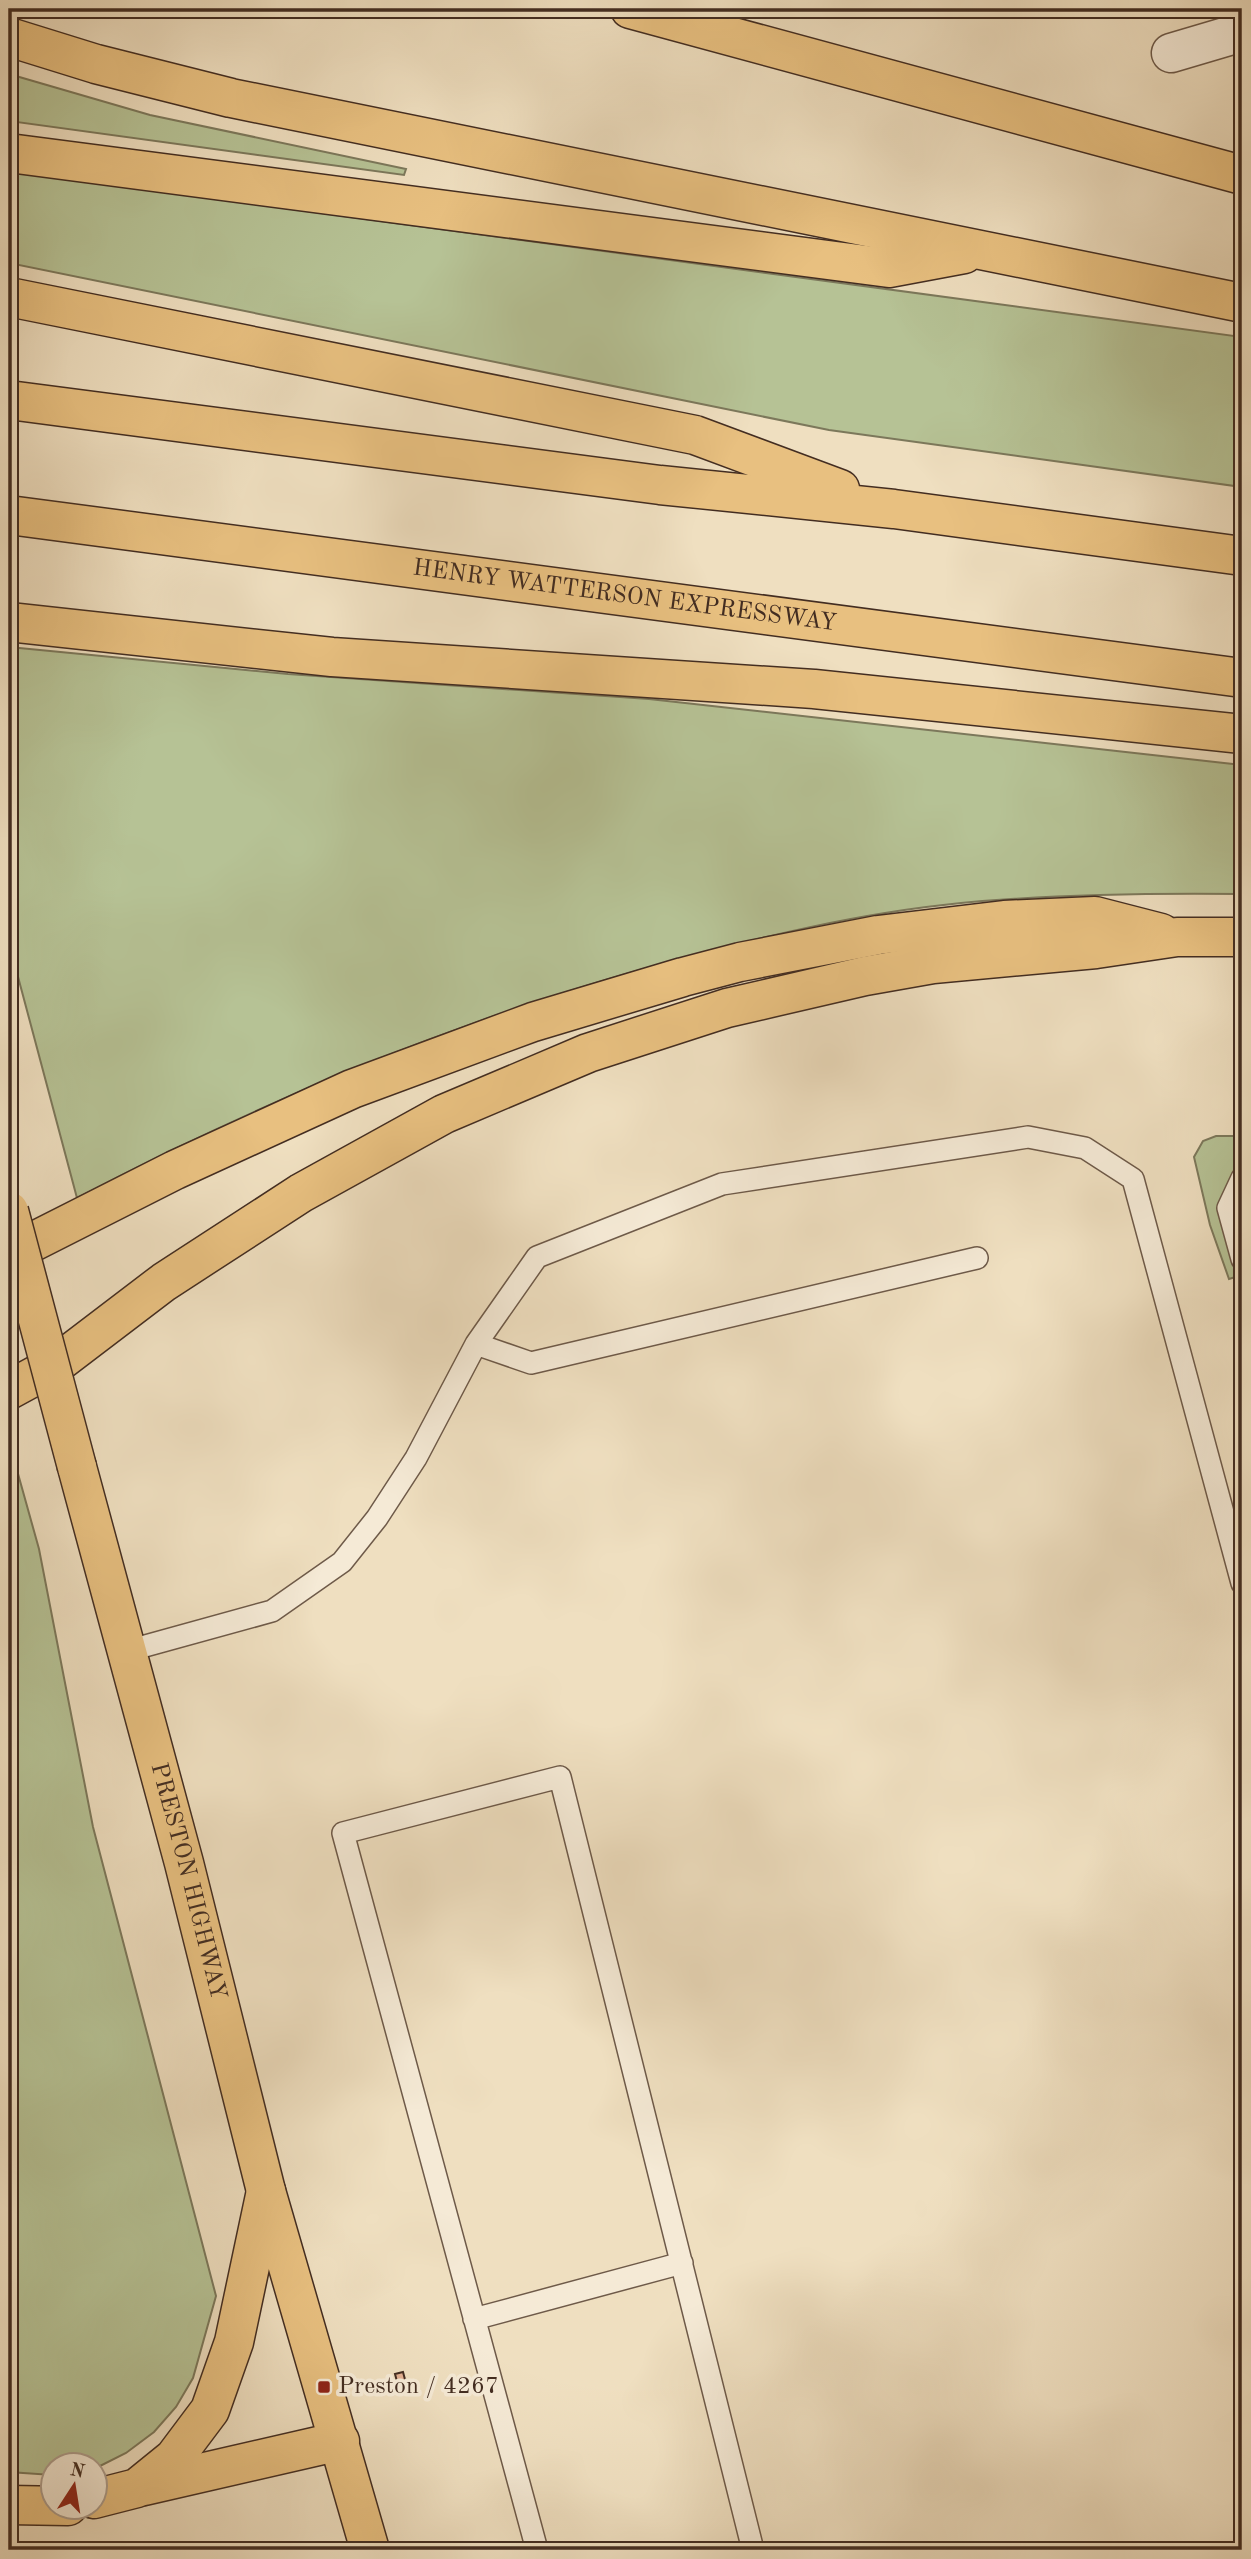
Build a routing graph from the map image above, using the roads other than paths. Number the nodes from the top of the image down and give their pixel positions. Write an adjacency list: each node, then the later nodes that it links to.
1 (630, 9): 6 (main road)
2 (1242, 32): 4 (street)
3 (9, 37): 7 (main road)
4 (1171, 53)
5 (9, 153): 7 (main road)
6 (1242, 175)
7 (984, 250): 9 (main road)
8 (9, 297): 11 (main road)
9 (1242, 303)
10 (9, 400): 11 (main road)
11 (894, 509): 13 (main road)
12 (9, 515): 15 (main road, HENRY WATTERSON EXPRESSWAY)
13 (1242, 556)
14 (9, 622): 16 (main road)
15 (1242, 678)
16 (1242, 734)
17 (1177, 937): 18 (main road); 21 (main road); 25 (main road)
18 (1242, 937)
19 (1242, 1178): 23 (lane)
20 (9, 1210): 28 (main road, PRESTON HIGHWAY, bridge)
21 (9, 1254)
22 (977, 1258): 24 (lane)
23 (1242, 1259)
24 (475, 1345): 27 (lane); 28 (lane)
25 (23, 1382): 26 (main road)
26 (9, 1411)
27 (1242, 1583)
28 (127, 1651): 29 (main road, PRESTON HIGHWAY)
29 (266, 2191): 32 (main road, PRESTON HIGHWAY); 33 (main road)
30 (682, 2263): 31 (lane); 31 (lane); 39 (lane)
31 (474, 2319): 38 (lane)
32 (340, 2441): 33 (main road); 37 (main road, PRESTON HIGHWAY)
33 (137, 2488): 34 (main road)
34 (108, 2495)
35 (9, 2505): 36 (main road)
36 (38, 2506)
37 (370, 2550)
38 (537, 2550)
39 (753, 2550)

